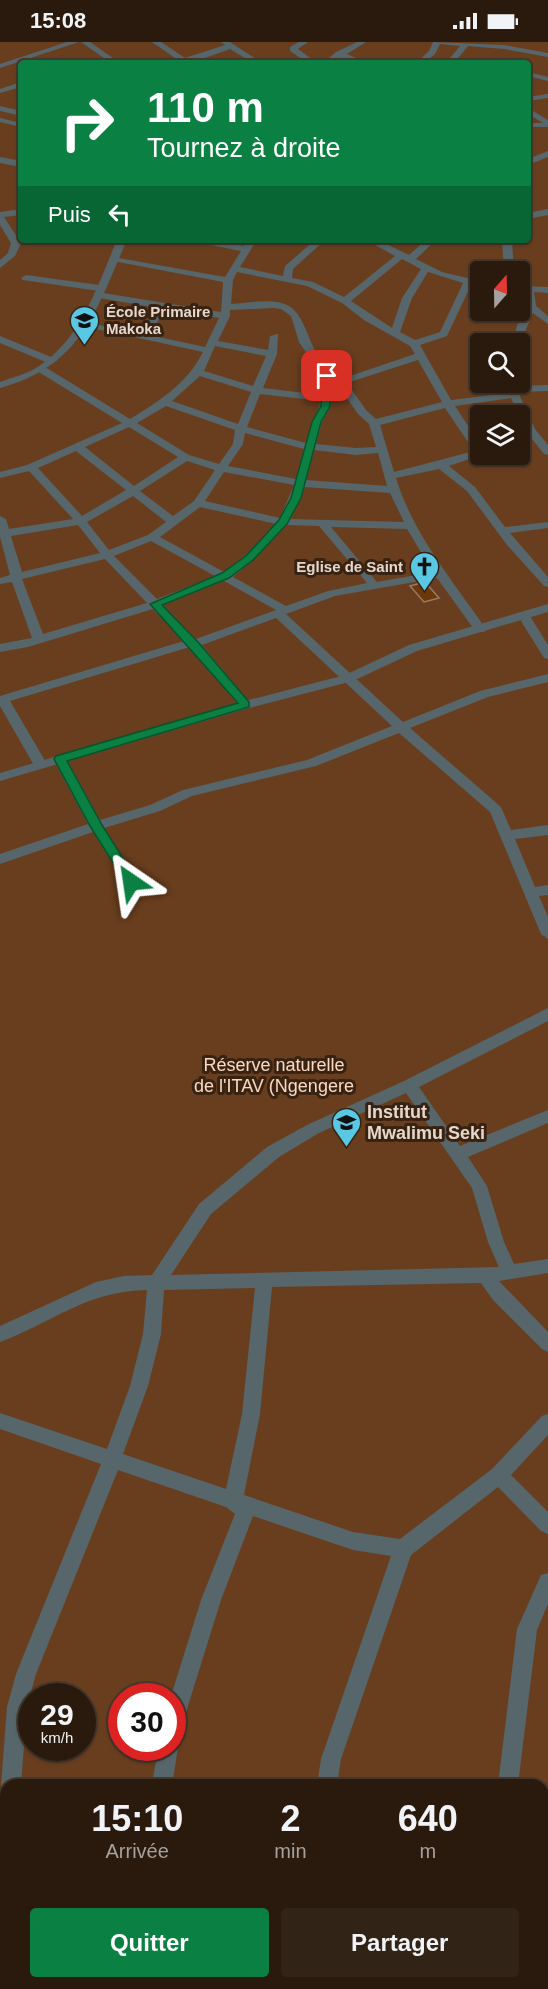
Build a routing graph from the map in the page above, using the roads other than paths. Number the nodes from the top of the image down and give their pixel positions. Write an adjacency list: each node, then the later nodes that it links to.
1 (54, 42): 11 (street)
2 (75, 42): 11 (street)
3 (85, 42): 18 (street)
4 (158, 42): 22 (street)
5 (304, 42): 25 (street)
6 (438, 42): 9 (street); 28 (street)
7 (542, 42): 16 (street)
8 (355, 43): 15 (street)
9 (464, 43): 13 (street); 29 (street)
10 (247, 44): 12 (street)
11 (64, 45): 19 (street)
12 (231, 46): 23 (street); 24 (street)
13 (513, 49): 16 (street)
14 (0, 53): 19 (street)
15 (339, 54): 26 (street); 27 (street)
16 (539, 54): 17 (street)
17 (548, 55)
18 (108, 57): 20 (street); 21 (street)
19 (18, 60): 30 (street)
20 (99, 60)
21 (112, 60)
22 (180, 60)
23 (189, 60)
24 (253, 60)
25 (308, 60)
26 (331, 60)
27 (355, 60)
28 (423, 60)
29 (453, 60)
30 (0, 66)
31 (531, 75): 32 (street)
32 (547, 78)
33 (18, 86): 34 (street)
34 (1, 90)
35 (548, 96): 36 (street)
36 (531, 99)
37 (0, 108): 39 (street)
38 (531, 112): 43 (street)
39 (18, 113)
40 (0, 120): 41 (street)
41 (18, 124): 44 (street)
42 (531, 125): 43 (street)
43 (548, 125)
44 (0, 133)
45 (546, 156): 47 (street)
46 (0, 160): 48 (street)
47 (531, 161)
48 (18, 163)
49 (548, 212): 51 (street)
50 (18, 213): 52 (street)
51 (531, 215)
52 (0, 216): 61 (street)
53 (22, 243): 61 (street)
54 (120, 243): 64 (street)
55 (209, 243): 62 (street)
56 (250, 243): 62 (street)
57 (317, 243): 70 (street)
58 (377, 243): 63 (street)
59 (427, 243): 63 (street)
60 (507, 243): 65 (street)
61 (16, 247): 66 (street)
62 (245, 249): 68 (street)
63 (406, 257): 67 (street); 76 (street)
64 (112, 260): 71 (street); 75 (street)
65 (508, 261)
66 (0, 265)
67 (427, 267): 72 (street); 82 (street)
68 (234, 269): 70 (street); 71 (street)
69 (26, 278): 75 (street)
70 (287, 278): 76 (street)
71 (228, 280): 79 (street)
72 (468, 282): 87 (street)
73 (530, 289): 74 (street)
74 (548, 290)
75 (98, 292): 77 (street); 81 (street)
76 (345, 301): 82 (street)
77 (163, 306): 79 (street); 84 (street)
78 (531, 307): 80 (street); 83 (street)
79 (225, 312): 88 (street); 94 (street)
80 (548, 321)
81 (83, 325): 84 (street); 91 (street)
82 (395, 333): 87 (street)
83 (520, 333)
84 (144, 335): 88 (street)
85 (275, 336): 89 (street)
86 (0, 339): 91 (street)
87 (414, 344): 90 (street)
88 (210, 346): 89 (street); 93 (street)
89 (272, 354): 99 (street)
90 (420, 356): 96 (street); 104 (street)
91 (52, 361): 92 (street)
92 (41, 369): 97 (street); 105 (street)
93 (198, 372): 99 (street); 103 (street)
94 (327, 376): 96 (street); 102 (street)
95 (548, 377): 98 (street)
96 (341, 382): 106 (street)
97 (0, 385)
98 (544, 387)
99 (258, 391): 102 (street); 107 (street)
100 (496, 393): 104 (street)
101 (515, 393): 108 (street)
102 (325, 398): 111 (street)
103 (165, 402): 105 (street); 107 (street)
104 (448, 404): 106 (street); 110 (street)
105 (130, 423): 112 (street); 116 (street)
106 (374, 423): 113 (street)
107 (241, 428): 111 (street); 120 (street)
108 (534, 436): 109 (street); 114 (street)
109 (530, 437)
110 (470, 438)
111 (310, 445): 113 (street); 123 (street)
112 (79, 448): 119 (street); 124 (street)
113 (383, 450): 122 (street)
114 (548, 452)
115 (470, 456): 118 (street)
116 (185, 457): 120 (street); 124 (street)
117 (0, 460): 121 (street)
118 (441, 465): 122 (street); 134 (street)
119 (31, 467): 121 (street); 128 (street)
120 (222, 468): 123 (street); 126 (street)
121 (4, 473)
122 (390, 476): 125 (street)
123 (301, 483): 125 (street); 130 (street)
124 (134, 490): 128 (street); 129 (street)
125 (394, 490): 133 (street)
126 (198, 503): 129 (street); 130 (street)
127 (0, 519): 135 (street)
128 (81, 521): 135 (street); 137 (street)
129 (174, 522): 136 (street)
130 (284, 522): 131 (street); 139 (street)
131 (323, 524): 133 (street); 143 (street)
132 (548, 525): 134 (street)
133 (411, 526): 138 (street)
134 (503, 531): 142 (street)
135 (3, 533): 140 (street)
136 (152, 537): 137 (street); 139 (street)
137 (107, 555): 140 (street); 144 (street)
138 (440, 574): 143 (street); 148 (street)
139 (226, 576): 144 (street); 146 (street)
140 (16, 578): 141 (street); 149 (street)
141 (0, 581)
142 (548, 584)
143 (375, 586): 146 (street)
144 (155, 604): 149 (street); 150 (street)
145 (548, 608): 147 (street)
146 (281, 611): 150 (street); 153 (street)
147 (524, 616): 148 (street); 152 (street)
148 (480, 629): 153 (street)
149 (38, 638): 151 (street)
150 (193, 643): 155 (street); 156 (street)
151 (0, 648)
152 (548, 655)
153 (349, 678): 156 (street); 157 (street)
154 (548, 678): 157 (street)
155 (1, 699): 159 (street)
156 (245, 705): 158 (street)
157 (400, 726): 161 (street); 163 (street)
158 (60, 759): 159 (street); 161 (street)
159 (40, 764): 160 (street)
160 (0, 777)
161 (96, 826): 164 (street); 165 (street)
162 (548, 830): 163 (street)
163 (508, 836): 167 (street)
164 (0, 859)
165 (131, 882)
166 (548, 890): 167 (street)
167 (531, 893): 168 (street)
168 (548, 934)
169 (548, 1014): 170 (street)
170 (409, 1085): 172 (street); 177 (street)
171 (548, 1116): 172 (street)
172 (459, 1154): 174 (street)
173 (548, 1266): 174 (street)
174 (510, 1273): 175 (street)
175 (485, 1276): 176 (street); 179 (street)
176 (264, 1280): 177 (street); 184 (street)
177 (156, 1282): 178 (street); 182 (street)
178 (0, 1334)
179 (548, 1344)
180 (0, 1421): 182 (street)
181 (548, 1422): 183 (street)
182 (113, 1458): 184 (street); 190 (street)
183 (499, 1475): 185 (street); 186 (street)
184 (233, 1502): 186 (street); 188 (street)
185 (548, 1525)
186 (404, 1550): 192 (street)
187 (548, 1582): 193 (street)
188 (185, 1683)
189 (166, 1761): 191 (street)
190 (12, 1779)
191 (163, 1779)
192 (328, 1779)
193 (509, 1779)

